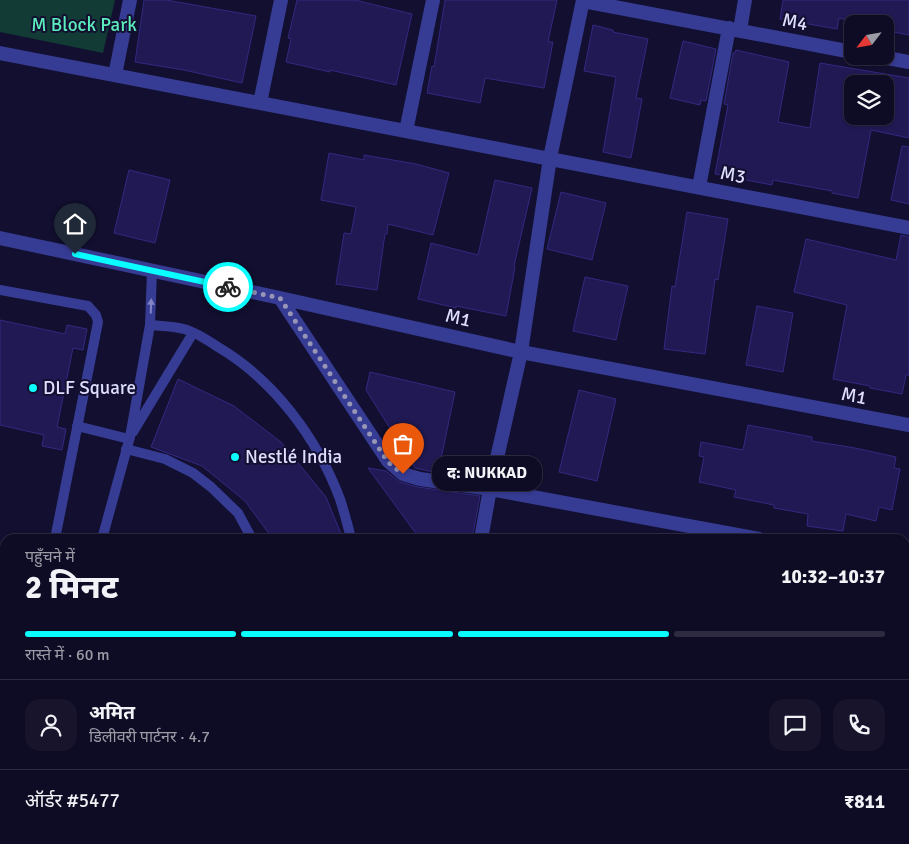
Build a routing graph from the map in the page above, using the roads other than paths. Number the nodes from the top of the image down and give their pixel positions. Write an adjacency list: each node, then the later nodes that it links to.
1 (130, 0): 11 (street)
2 (281, 0): 12 (street)
3 (433, 0): 13 (street)
4 (583, 0): 6 (street, M4); 14 (street)
5 (745, 0): 6 (street)
6 (735, 29): 7 (street, M4); 15 (street)
7 (844, 50)
8 (0, 53): 11 (street, M3)
9 (894, 59): 10 (street)
10 (909, 62)
11 (115, 75): 12 (street, M3)
12 (260, 103): 13 (street, M3)
13 (406, 131): 14 (street, M3)
14 (550, 158): 15 (street, M3); 23 (street)
15 (699, 187): 16 (street, M3)
16 (909, 228)
17 (0, 238): 18 (street, M1)
18 (152, 271): 20 (street, M1); 21 (lane, one-way to 18)
19 (0, 290): 25 (lane)
20 (280, 298): 23 (street, M1); 27 (street)
21 (150, 325): 22 (lane); 26 (lane)
22 (193, 333): 26 (lane); 31 (lane)
23 (521, 352): 24 (street, M1); 27 (street)
24 (909, 425)
25 (77, 426): 26 (lane); 28 (lane)
26 (128, 442): 29 (lane); 30 (lane)
27 (490, 489): 32 (street); 33 (street)
28 (56, 534)
29 (103, 534)
30 (249, 534)
31 (350, 534)
32 (482, 534)
33 (733, 534)

